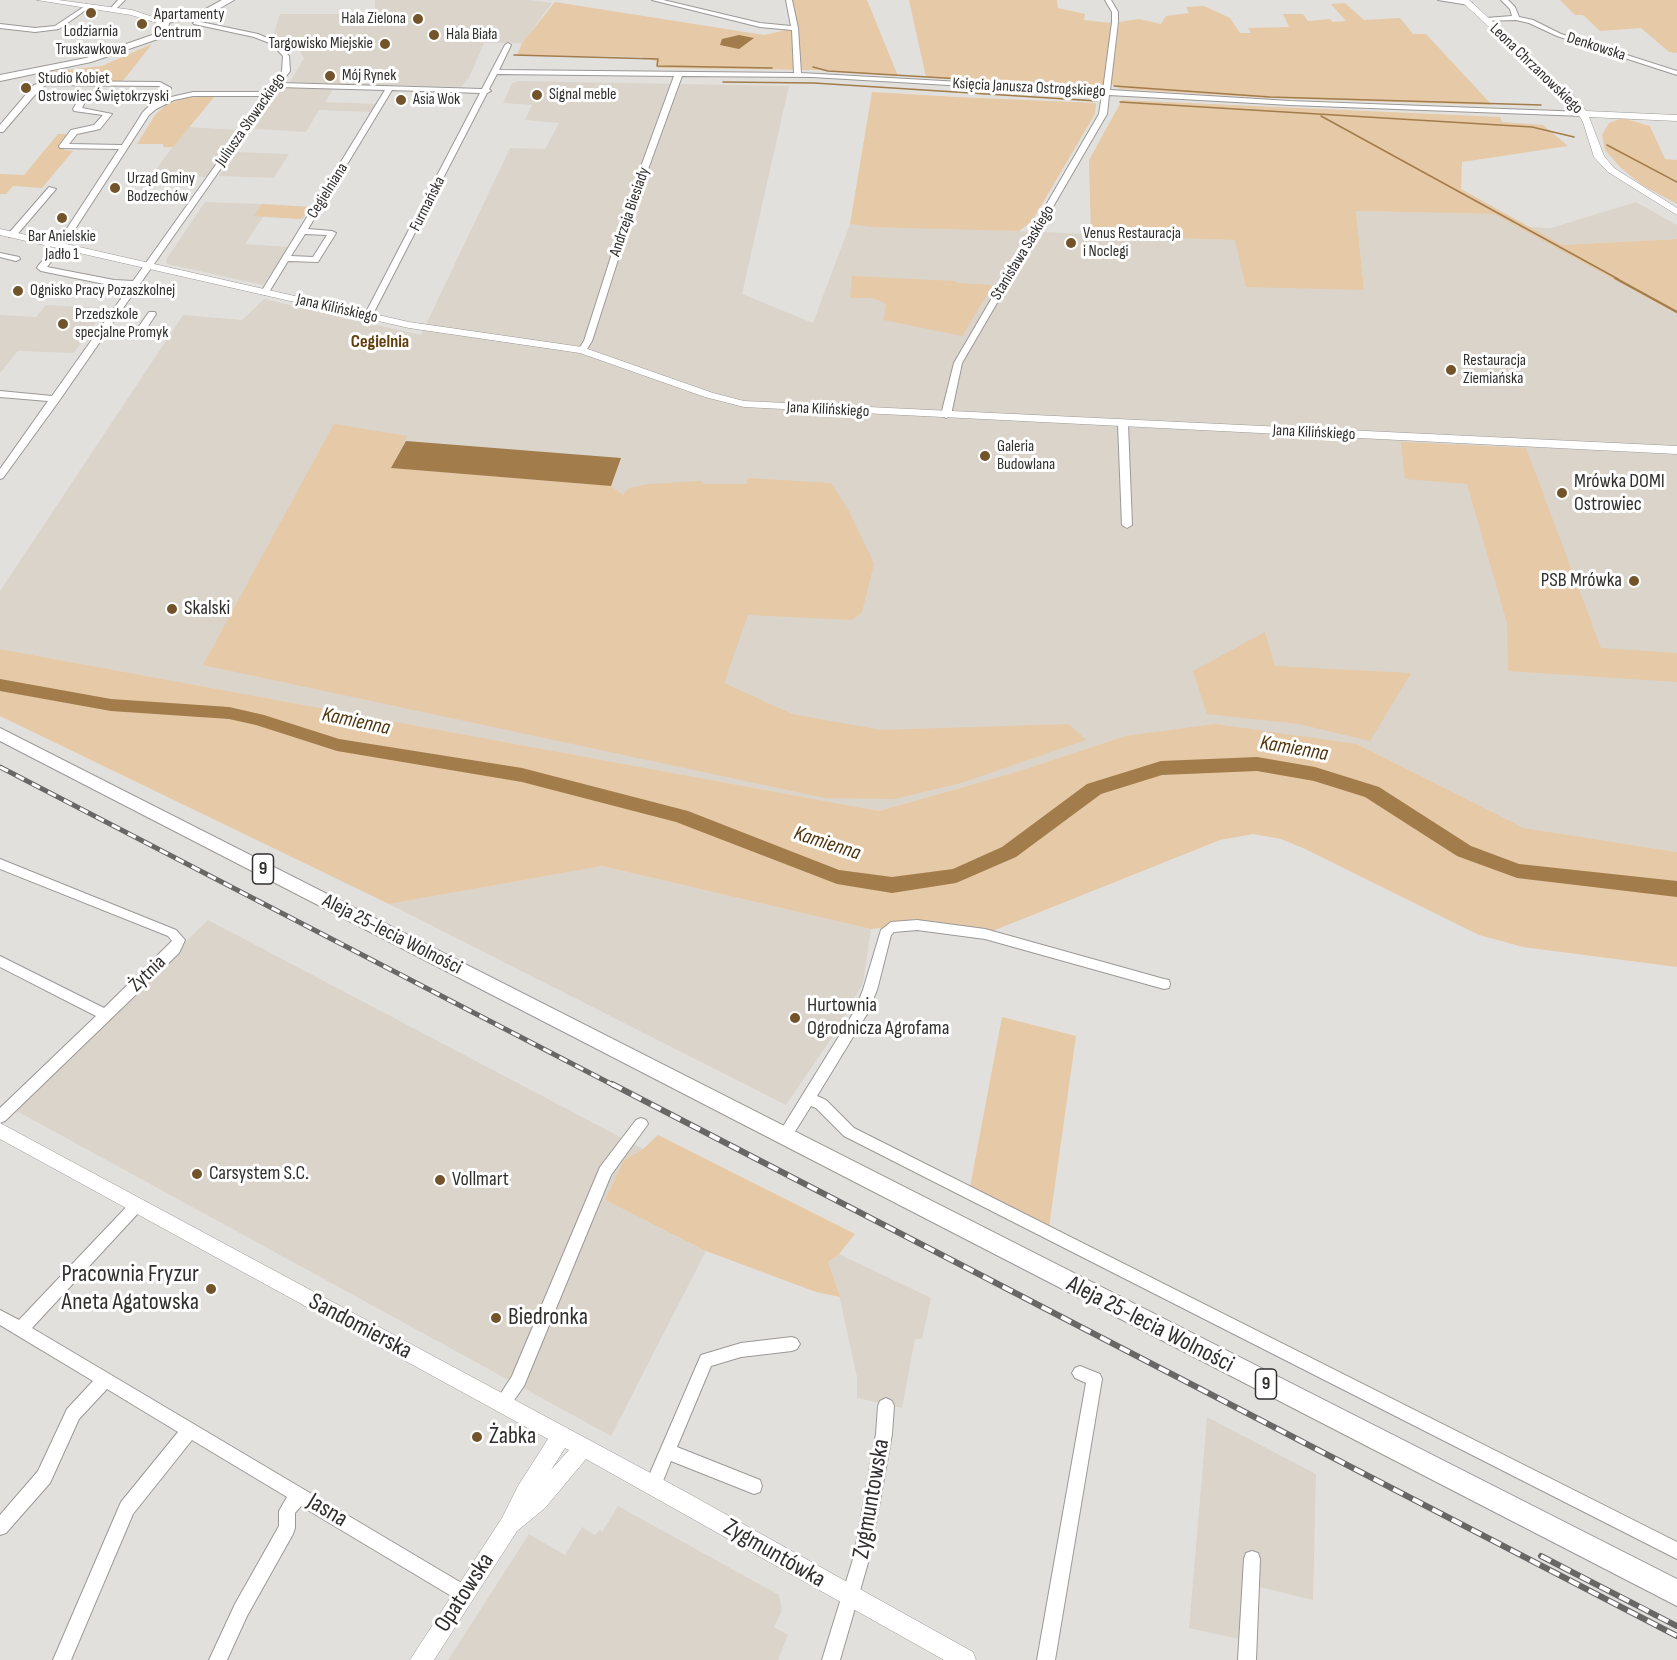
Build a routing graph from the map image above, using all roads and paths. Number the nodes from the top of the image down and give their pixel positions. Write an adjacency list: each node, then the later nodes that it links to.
1 (41, 0): 11 (street)
2 (122, 0): 12 (street)
3 (217, 0): 13 (main road)
4 (229, 0): 16 (main road)
5 (655, 0): 19 (street)
6 (789, 0): 19 (street)
7 (1108, 0): 31 (street, Stanisława Saskiego)
8 (1440, 0): 10 (street)
9 (1504, 0): 14 (street)
10 (1467, 2): 15 (street, Leona Chrzanowskiego)
11 (87, 7): 12 (street); 18 (street)
12 (112, 10): 17 (street)
13 (185, 16): 16 (main road); 17 (main road)
14 (1516, 18): 15 (street, Denkowska); 23 (street, Denkowska)
15 (1486, 20): 32 (street, Leona Chrzanowskiego)
16 (194, 22): 17 (main road); 26 (street, Juliusza Słowackiego)
17 (165, 25): 25 (main road)
18 (0, 26)
19 (795, 28): 24 (street)
20 (508, 45): 21 (street)
21 (496, 72): 22 (street, Księcia Janusza Ostrogskiego); 28 (street)
22 (679, 73): 24 (street, Księcia Janusza Ostrogskiego); 53 (street, Andrzeja Biesiady)
23 (1677, 73)
24 (798, 75): 31 (street, Księcia Janusza Ostrogskiego)
25 (0, 78)
26 (278, 85): 27 (street); 29 (street, Juliusza Słowackiego)
27 (389, 89): 28 (street); 40 (street, Cegielniana)
28 (487, 91): 51 (street, Furmańska)
29 (271, 94): 30 (street); 47 (street, Juliusza Słowackiego)
30 (164, 99): 35 (street); 37 (street); 37 (street)
31 (1105, 99): 32 (street, Księcia Janusza Ostrogskiego); 56 (street, Stanisława Saskiego)
32 (1584, 114): 33 (street); 39 (street, Leona Chrzanowskiego)
33 (1677, 118)
34 (0, 119): 35 (street)
35 (9, 119): 36 (street)
36 (0, 130)
37 (124, 147): 43 (street)
38 (52, 189): 42 (street)
39 (1677, 212)
40 (303, 231): 45 (street, Cegielniana); 45 (street)
41 (0, 232): 42 (street, Jana Kilińskiego)
42 (12, 235): 43 (street, Jana Kilińskiego)
43 (55, 250): 47 (street, Jana Kilińskiego); 48 (street)
44 (0, 256): 46 (street)
45 (286, 258): 49 (street, Cegielniana)
46 (16, 259)
47 (148, 266): 48 (street, Juliusza Słowackiego); 49 (street, Jana Kilińskiego)
48 (137, 284): 52 (street, Juliusza Słowackiego)
49 (265, 292): 51 (street, Jana Kilińskiego)
50 (152, 314): 52 (street)
51 (368, 316): 53 (street, Jana Kilińskiego)
52 (103, 333): 55 (street, Juliusza Słowackiego)
53 (582, 350): 56 (street, Jana Kilińskiego)
54 (0, 394): 55 (street)
55 (56, 399): 59 (street, Juliusza Słowackiego)
56 (946, 415): 57 (street, Jana Kilińskiego)
57 (1123, 424): 58 (street, Jana Kilińskiego); 60 (street)
58 (1677, 450)
59 (0, 476)
60 (1127, 525)
61 (0, 734): 70 (main road, Aleja 25-lecia Wolności / 9)
62 (0, 864): 65 (street, Żytnia)
63 (0, 961): 65 (street)
64 (1164, 984): 66 (street)
65 (106, 1015): 67 (street, Żytnia)
66 (809, 1099): 70 (street); 88 (street)
67 (0, 1117)
68 (641, 1124): 77 (street)
69 (0, 1130): 71 (street, Sandomierska)
70 (784, 1137): 90 (main road, Aleja 25-lecia Wolności / 9)
71 (137, 1205): 73 (street); 77 (street, Sandomierska)
72 (0, 1317): 73 (street, Jasna)
73 (22, 1328): 76 (street, Jasna)
74 (792, 1344): 82 (street)
75 (1080, 1373): 98 (street)
76 (105, 1380): 79 (street, Jasna); 87 (street)
77 (502, 1404): 80 (street, Sandomierska)
78 (886, 1406): 92 (street, Zygmuntowska)
79 (189, 1431): 85 (street, Jasna); 93 (street)
80 (561, 1436): 81 (street, Sandomierska); 86 (street, Opatowska)
81 (583, 1448): 83 (street, Zygmuntówka); 86 (street, Opatowska)
82 (669, 1452): 83 (street); 84 (street)
83 (653, 1485): 92 (street, Zygmuntówka)
84 (753, 1486)
85 (299, 1494): 91 (street, Jasna); 94 (street)
86 (509, 1525): 91 (street, Opatowska)
87 (0, 1527)
88 (1677, 1551)
89 (1252, 1558): 99 (street)
90 (1677, 1593)
91 (464, 1594): 95 (street, Opatowska)
92 (850, 1597): 96 (street, Zygmuntowska); 97 (street, Zygmuntówka)
93 (62, 1660)
94 (218, 1660)
95 (421, 1660)
96 (831, 1660)
97 (965, 1660)
98 (1046, 1660)
99 (1247, 1660)

